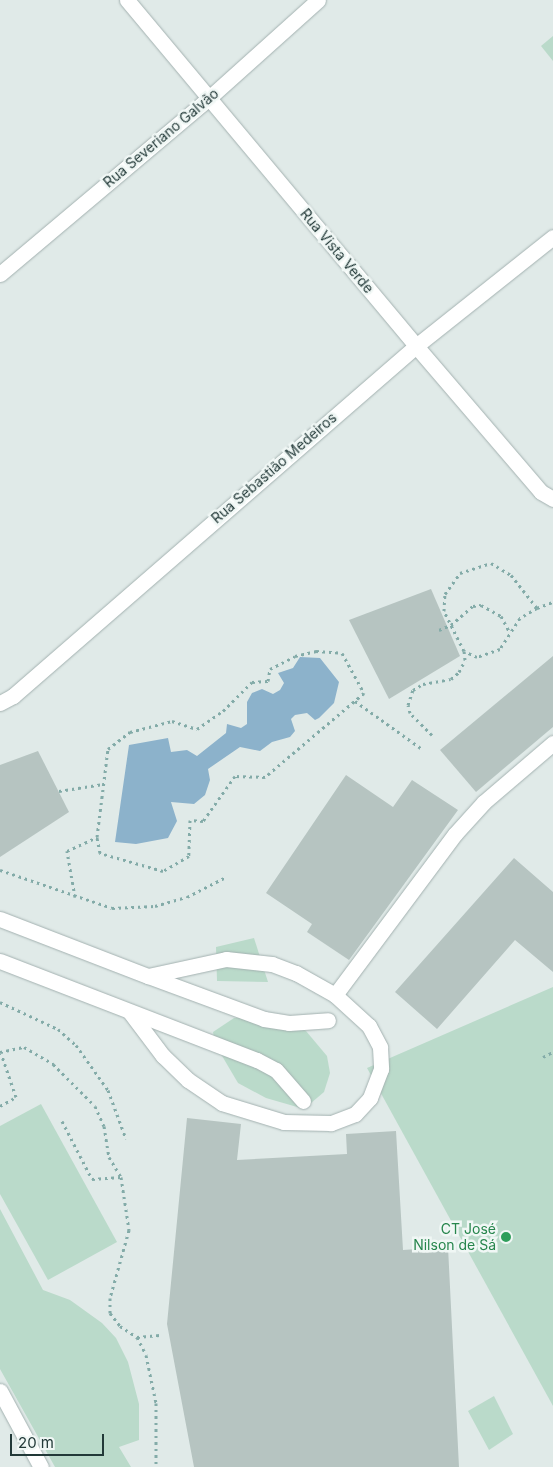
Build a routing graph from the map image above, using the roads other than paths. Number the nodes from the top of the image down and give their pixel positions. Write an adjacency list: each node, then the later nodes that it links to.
1 (127, 0): 3 (street, Rua Vista Verde)
2 (318, 0): 3 (street, Rua Severiano Galvão)
3 (210, 97): 5 (street, Rua Severiano Galvão); 6 (street, Rua Vista Verde)
4 (553, 237): 6 (street, Rua Sebastião Medeiros)
5 (0, 274)
6 (416, 346): 7 (street, Rua Vista Verde); 8 (street, Rua Sebastião Medeiros)
7 (552, 499)
8 (0, 703)
9 (553, 743): 13 (street)
10 (0, 919): 12 (street)
11 (0, 961): 14 (street)
12 (148, 976): 13 (street); 15 (street)
13 (335, 995): 14 (street)
14 (129, 1011): 16 (street)
15 (328, 1020)
16 (303, 1101)
17 (0, 1391): 18 (street)
18 (41, 1467)

